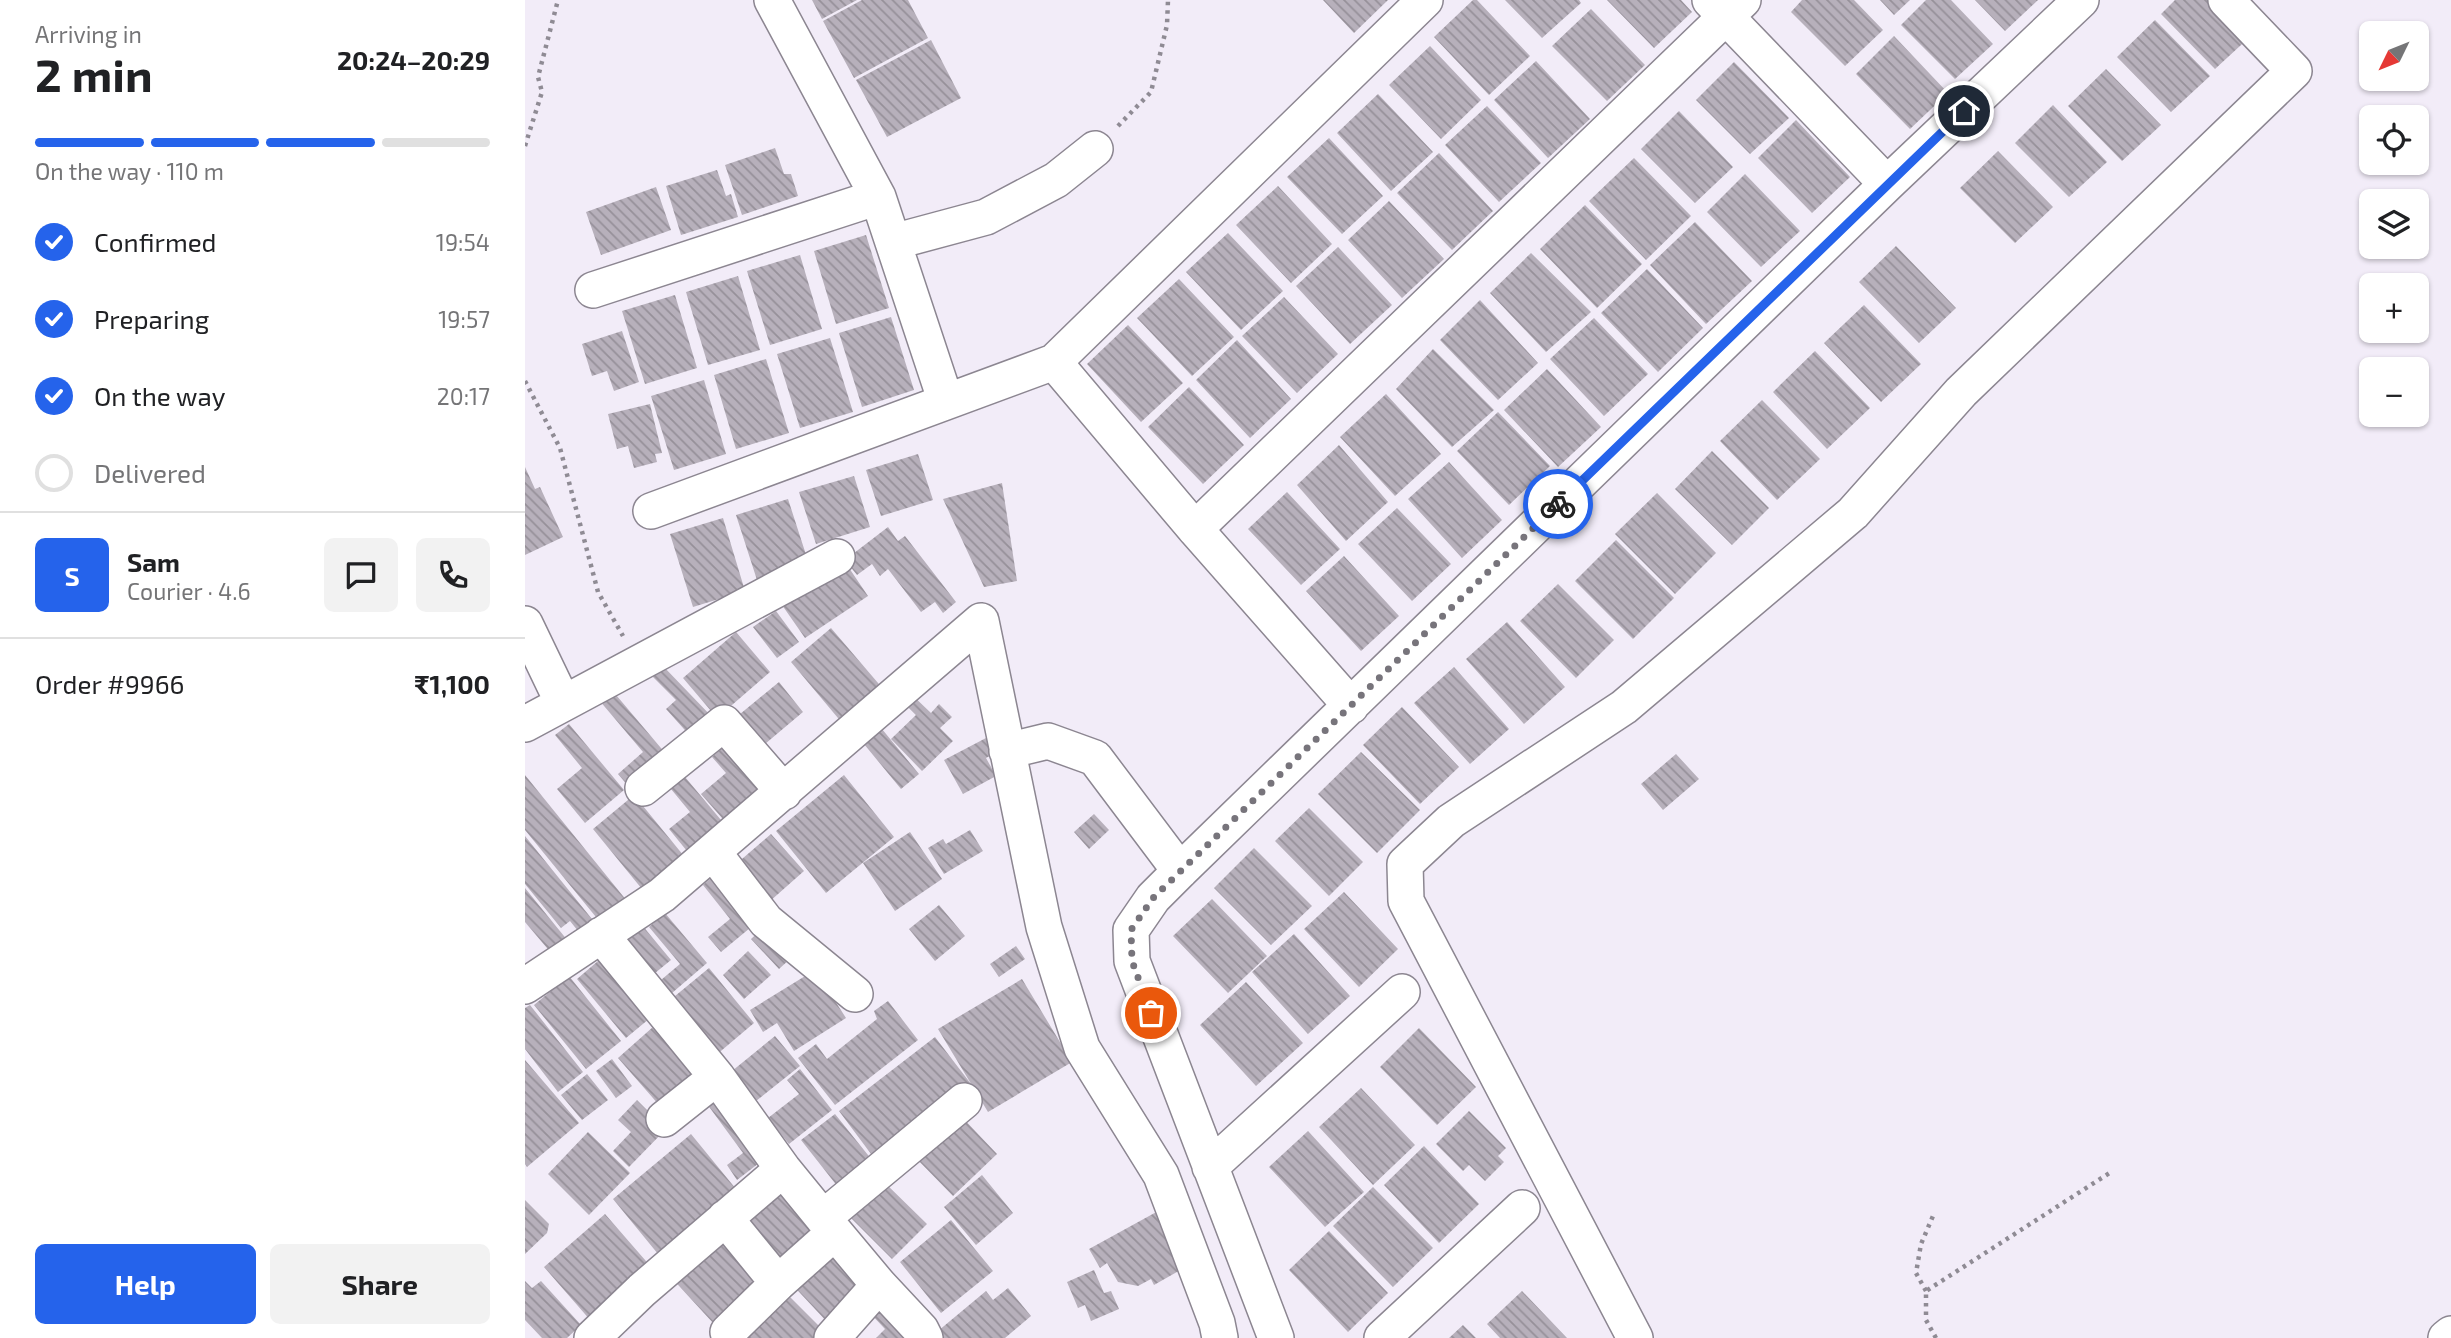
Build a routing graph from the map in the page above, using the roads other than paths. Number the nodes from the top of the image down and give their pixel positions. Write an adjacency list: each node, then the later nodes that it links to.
1 (772, 0): 8 (street)
2 (1425, 0): 11 (street)
3 (2081, 0): 7 (street)
4 (2226, 0): 47 (street)
5 (1726, 5): 7 (street); 14 (street)
6 (1095, 149): 9 (street)
7 (1887, 184): 18 (street)
8 (878, 197): 9 (street); 10 (street)
9 (893, 242): 12 (street)
10 (593, 290)
11 (1054, 362): 12 (street); 14 (street)
12 (946, 402): 13 (street)
13 (651, 511)
14 (1195, 529): 18 (street)
15 (837, 557): 17 (street)
16 (525, 624): 17 (street)
17 (563, 703): 19 (street)
18 (1350, 706): 24 (street)
19 (525, 724)
20 (1007, 751): 22 (street); 24 (street); 44 (street)
21 (643, 788): 22 (street)
22 (784, 792): 23 (street)
23 (713, 852): 25 (street); 28 (street)
24 (1180, 872): 32 (street)
25 (601, 934): 26 (street); 29 (street)
26 (525, 986)
27 (1402, 992): 32 (street)
28 (855, 994)
29 (717, 1077): 31 (street); 33 (street)
30 (964, 1101): 36 (street)
31 (664, 1119)
32 (1210, 1167): 45 (street)
33 (783, 1169): 35 (street); 36 (street)
34 (1522, 1208): 46 (street)
35 (725, 1218): 37 (street); 41 (street)
36 (829, 1225): 37 (street); 38 (street)
37 (778, 1283): 39 (street)
38 (879, 1285): 42 (street); 43 (street)
39 (728, 1332)
40 (2451, 1334): 48 (street)
41 (592, 1338)
42 (832, 1338)
43 (925, 1338)
44 (1220, 1338)
45 (1276, 1338)
46 (1382, 1338)
47 (1635, 1338)
48 (2446, 1338)

